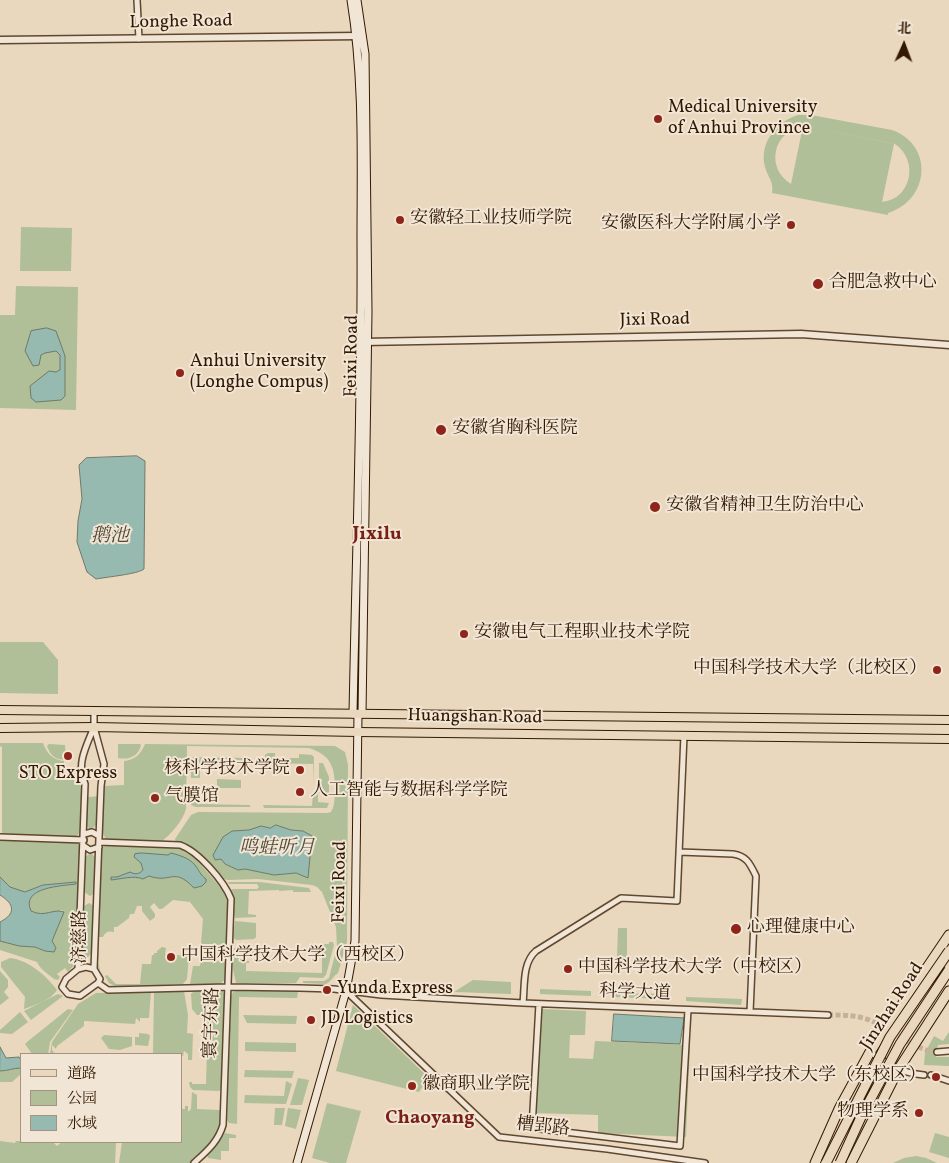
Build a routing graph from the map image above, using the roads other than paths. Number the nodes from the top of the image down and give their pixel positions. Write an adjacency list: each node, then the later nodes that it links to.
1 (137, 0): 5 (street)
2 (351, 0): 4 (main road, Feixi Road)
3 (357, 0): 4 (main road, Feixi Road)
4 (360, 36): 5 (street, Longhe Road); 7 (main road, Feixi Road)
5 (139, 39): 6 (street, Longhe Road)
6 (0, 40)
7 (364, 342): 8 (street, Jixi Road); 11 (main road, Feixi Road)
8 (949, 345)
9 (0, 710): 10 (main road, Huangshan Road)
10 (94, 712): 11 (main road, Huangshan Road); 13 (street)
11 (358, 714): 12 (main road, Huangshan Road); 15 (main road, Feixi Road)
12 (949, 720)
13 (94, 727): 14 (main road, Huangshan Road); 15 (main road, Huangshan Road); 19 (street, 济慈路); 20 (street, 济慈路)
14 (0, 728)
15 (358, 732): 16 (main road, Huangshan Road); 30 (main road, Feixi Road)
16 (684, 736): 17 (main road, Huangshan Road); 21 (street)
17 (949, 739)
18 (0, 837): 19 (street)
19 (84, 840): 20 (street); 20 (street); 24 (street, 济慈路)
20 (99, 841): 25 (street, 济慈路); 28 (street, 寰宇东路)
21 (679, 852): 33 (street); 36 (street)
22 (949, 935): 39 (highway)
23 (949, 951): 49 (highway, Jinzhai Road, bridge)
24 (78, 969): 25 (street); 27 (street, 济慈路)
25 (94, 969): 27 (street, 济慈路)
26 (949, 970): 50 (highway, Jinzhai Road, bridge)
27 (98, 984): 28 (street, 科学大道)
28 (228, 987): 30 (street, 科学大道); 45 (street, 寰宇东路)
29 (420, 989): 32 (street)
30 (346, 991): 32 (street, 科学大道); 46 (main road, Feixi Road); 47 (street, 槽郢路)
31 (949, 991): 41 (highway)
32 (420, 997): 33 (street, 科学大道)
33 (524, 1003): 34 (street, 科学大道)
34 (539, 1004): 35 (street, 科学大道); 35 (street)
35 (688, 1010): 36 (street, 科学大道)
36 (750, 1012): 37 (street, 科学大道)
37 (828, 1015)
38 (949, 1051): 40 (street)
39 (870, 1052): 41 (street); 48 (highway)
40 (937, 1052)
41 (898, 1070): 42 (street); 51 (highway)
42 (924, 1075)
43 (931, 1075): 44 (street)
44 (949, 1081)
45 (194, 1163)
46 (297, 1163)
47 (705, 1163)
48 (815, 1163)
49 (826, 1163)
50 (840, 1163)
51 (851, 1163)

